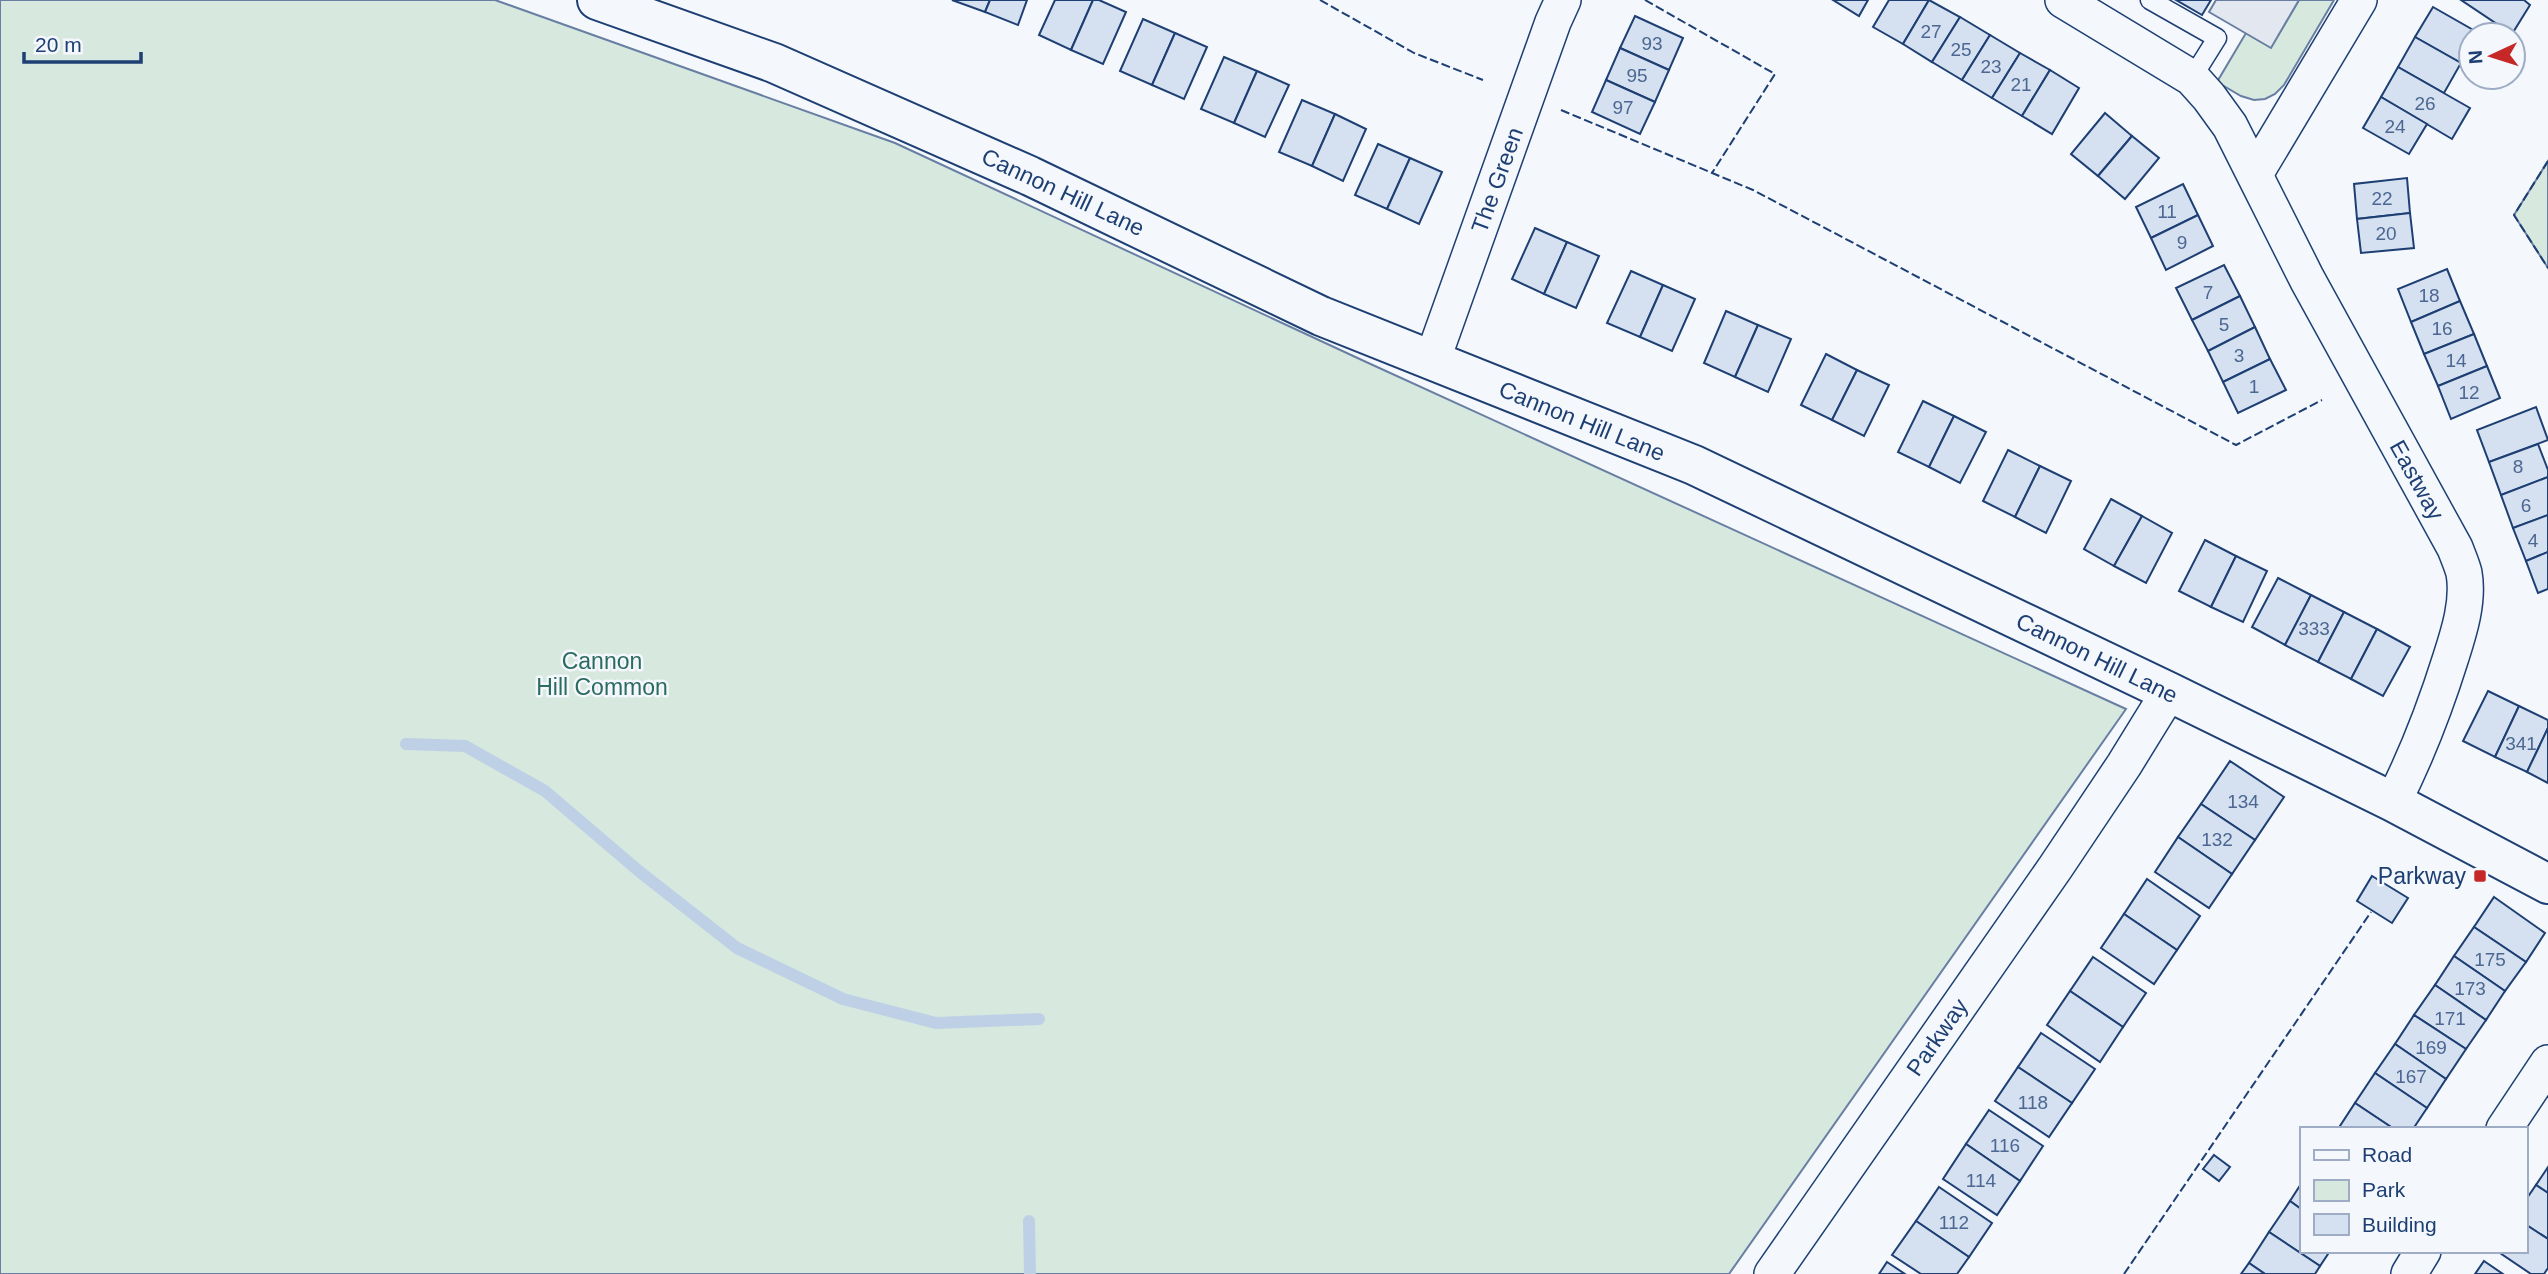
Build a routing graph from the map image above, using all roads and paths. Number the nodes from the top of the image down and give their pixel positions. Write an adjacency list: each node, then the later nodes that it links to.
1 (597, 0): 8 (street, Cannon Hill Lane)
2 (1563, 0): 8 (street, The Green)
3 (2063, 0): 6 (street, Eastway)
4 (2150, 0): 6 (lane)
5 (2359, 0): 7 (street)
6 (2192, 78): 7 (street, Eastway)
7 (2255, 174): 10 (street, Eastway)
8 (1432, 361): 9 (street, Cannon Hill Lane)
9 (2169, 692): 10 (street, Cannon Hill Lane); 15 (street, Parkway)
10 (2393, 802): 11 (street, Cannon Hill Lane)
11 (2548, 884)
12 (2548, 1063): 13 (street)
13 (2505, 1127)
14 (2422, 1253): 16 (street)
15 (1772, 1274)
16 (2409, 1274)

